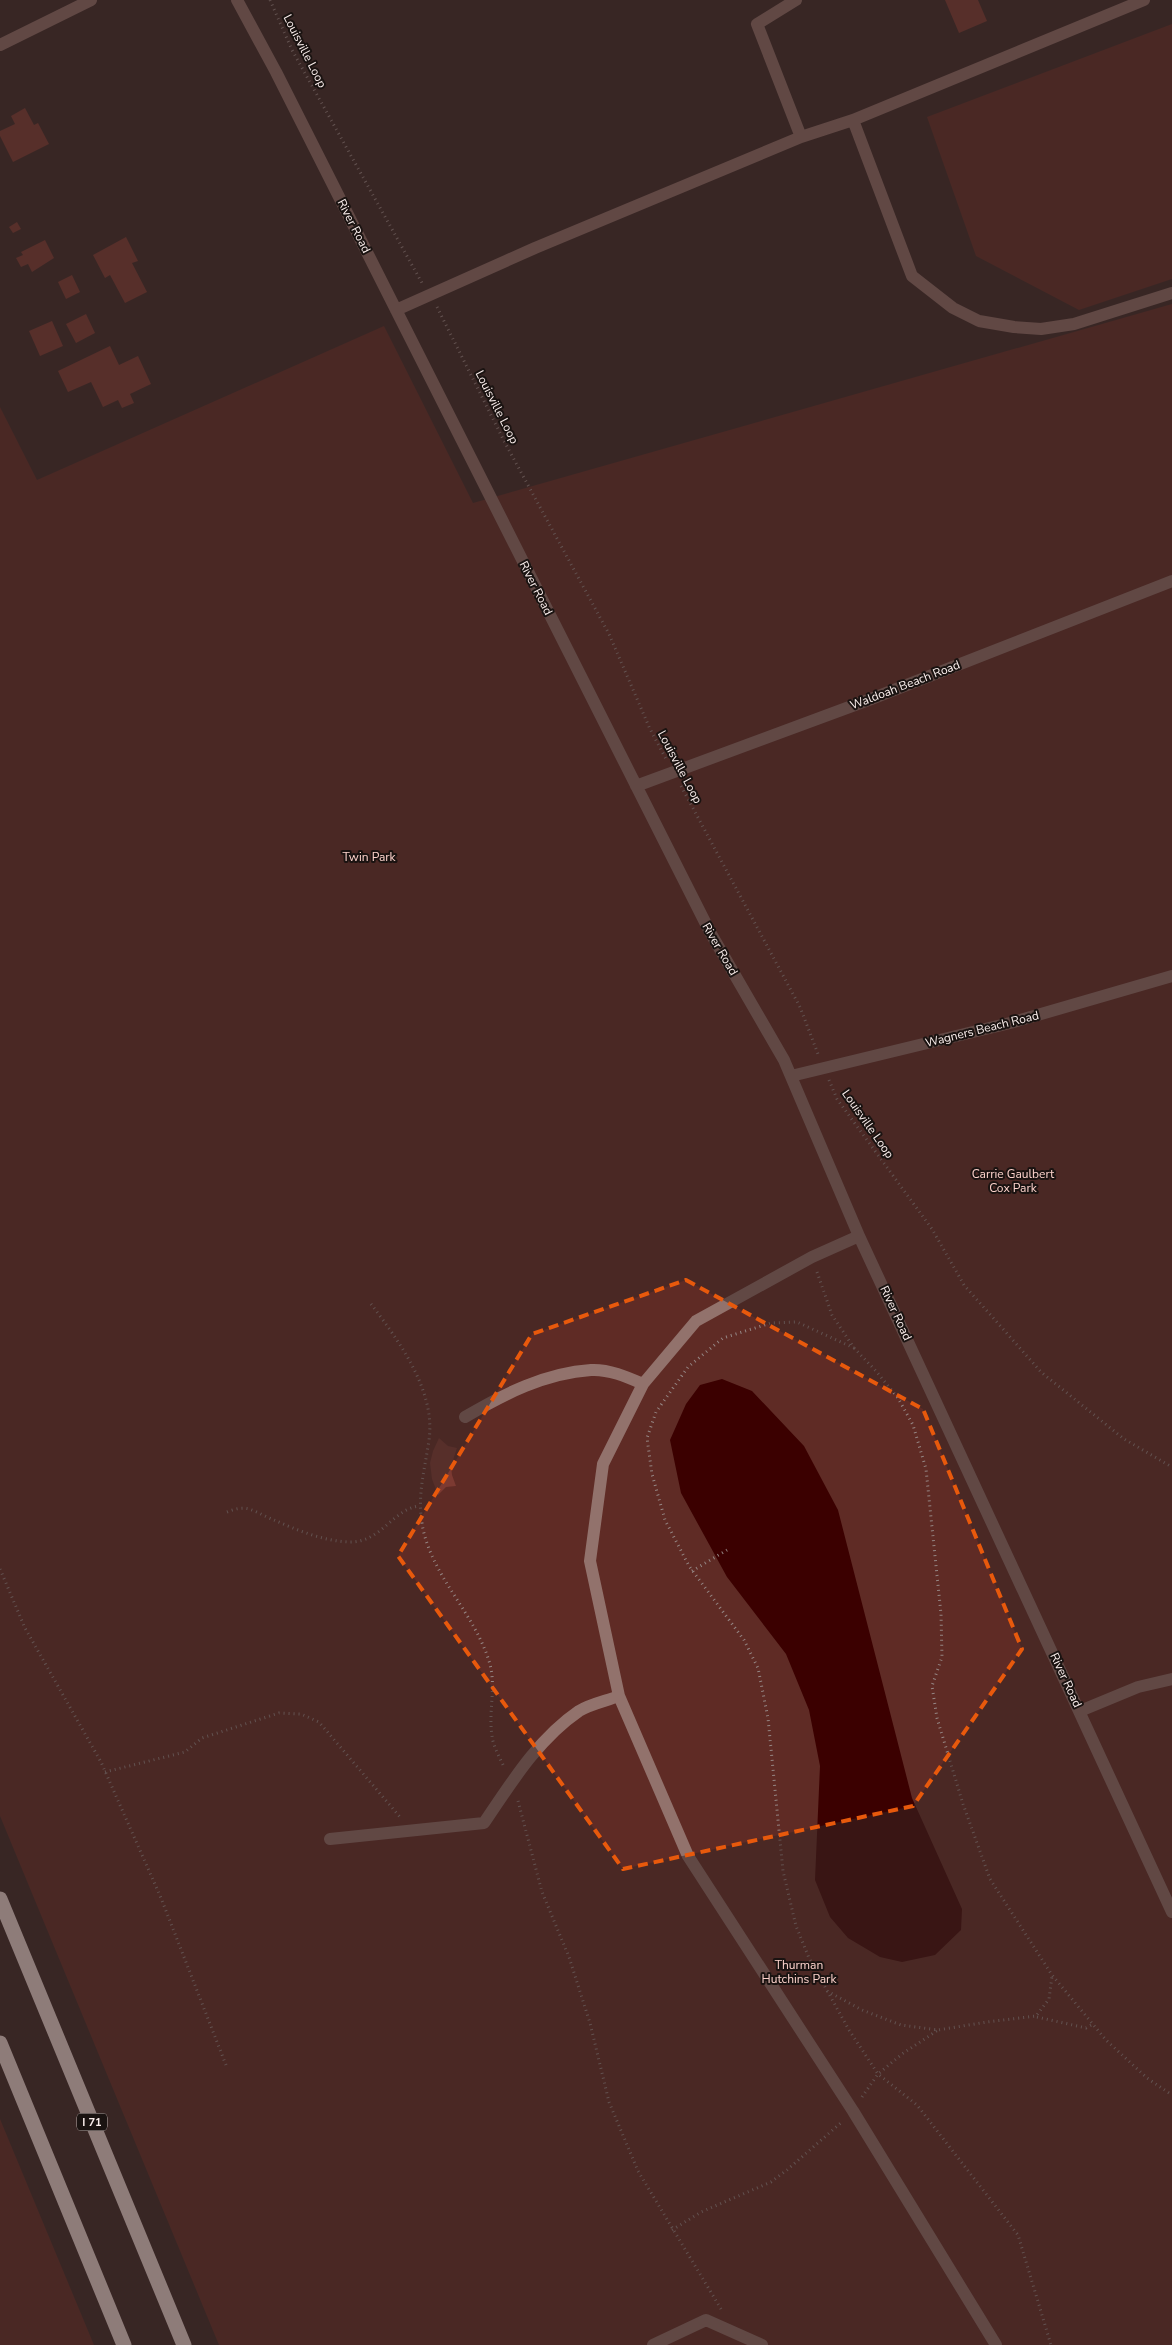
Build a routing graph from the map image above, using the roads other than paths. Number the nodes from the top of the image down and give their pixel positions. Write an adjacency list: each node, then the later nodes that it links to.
1 (91, 0): 5 (street)
2 (237, 0): 9 (street, River Road)
3 (796, 0): 7 (street)
4 (1144, 0): 6 (street)
5 (0, 45)
6 (853, 120): 7 (street); 8 (street)
7 (801, 137): 9 (street)
8 (1172, 293)
9 (396, 310): 11 (street, River Road)
10 (1172, 581): 11 (street, Waldoah Beach Road)
11 (636, 786): 13 (street, River Road)
12 (1172, 976): 13 (street, Wagners Beach Road)
13 (791, 1076): 14 (street, River Road)
14 (860, 1236): 15 (street); 19 (street, River Road)
15 (643, 1384): 16 (street); 18 (street)
16 (465, 1417)
17 (1172, 1679): 19 (street)
18 (619, 1696): 20 (street); 28 (street)
19 (1080, 1711): 22 (street, River Road)
20 (330, 1838)
21 (0, 1899): 25 (highway, I 71)
22 (1172, 1912)
23 (0, 2043): 24 (highway)
24 (124, 2345)
25 (184, 2345)
26 (653, 2345): 27 (street)
27 (762, 2345)
28 (996, 2345)

